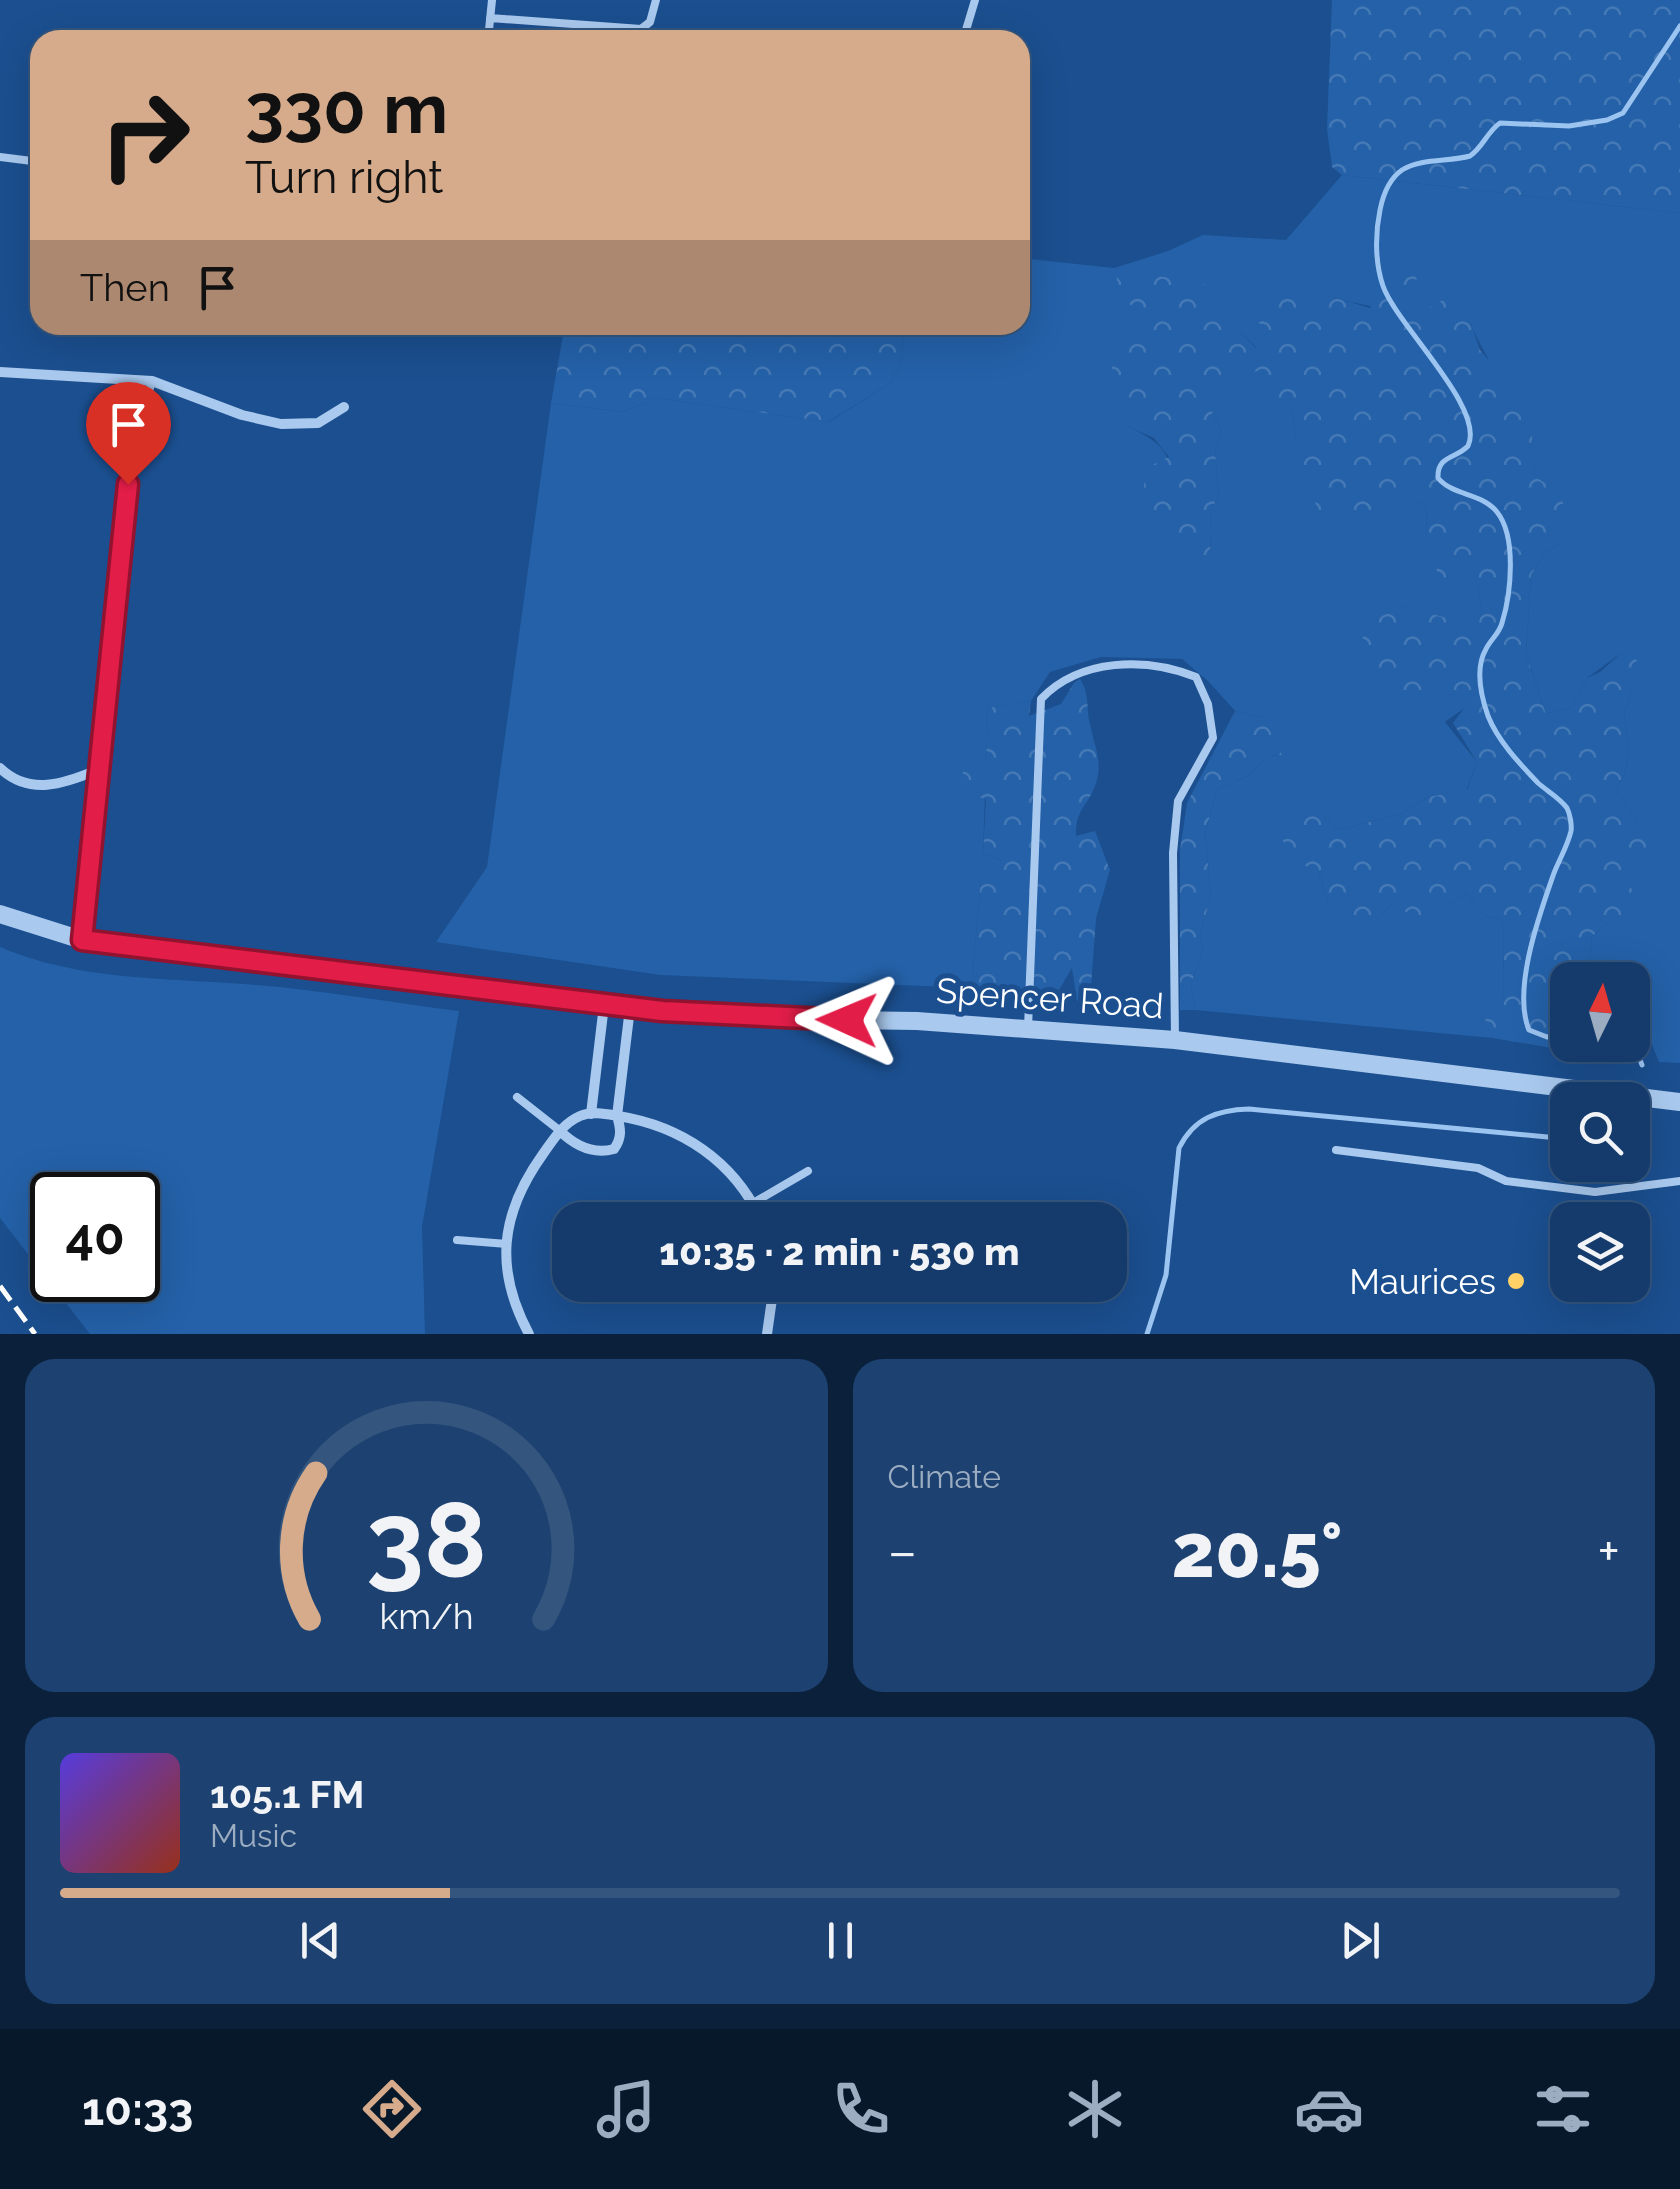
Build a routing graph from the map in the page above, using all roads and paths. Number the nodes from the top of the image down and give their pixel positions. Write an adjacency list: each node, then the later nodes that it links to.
1 (492, 0): 4 (lane)
2 (656, 0): 4 (lane)
3 (975, 0): 6 (lane)
4 (490, 18): 5 (lane)
5 (489, 30)
6 (967, 30)
7 (0, 158): 8 (lane)
8 (30, 161)
9 (0, 372): 10 (street)
10 (152, 381): 11 (street); 13 (lane)
11 (344, 406)
12 (0, 768): 13 (street)
13 (98, 770): 15 (lane)
14 (0, 914): 15 (street, Spencer Road)
15 (82, 940): 16 (street, Spencer Road)
16 (604, 1005): 17 (street, Spencer Road); 22 (street)
17 (630, 1008): 18 (street, Spencer Road); 23 (street)
18 (1028, 1028): 19 (street, Spencer Road); 19 (lane)
19 (1175, 1040): 21 (street, Spencer Road)
20 (517, 1097): 24 (lane)
21 (1680, 1102)
22 (591, 1114): 23 (street); 24 (street)
23 (617, 1116): 24 (street); 28 (street)
24 (559, 1130): 30 (street)
25 (1336, 1150): 27 (lane)
26 (808, 1171): 28 (lane)
27 (1680, 1181)
28 (753, 1202)
29 (457, 1240): 30 (lane)
30 (507, 1244): 32 (street)
31 (772, 1302): 33 (street)
32 (529, 1334)
33 (768, 1334)

